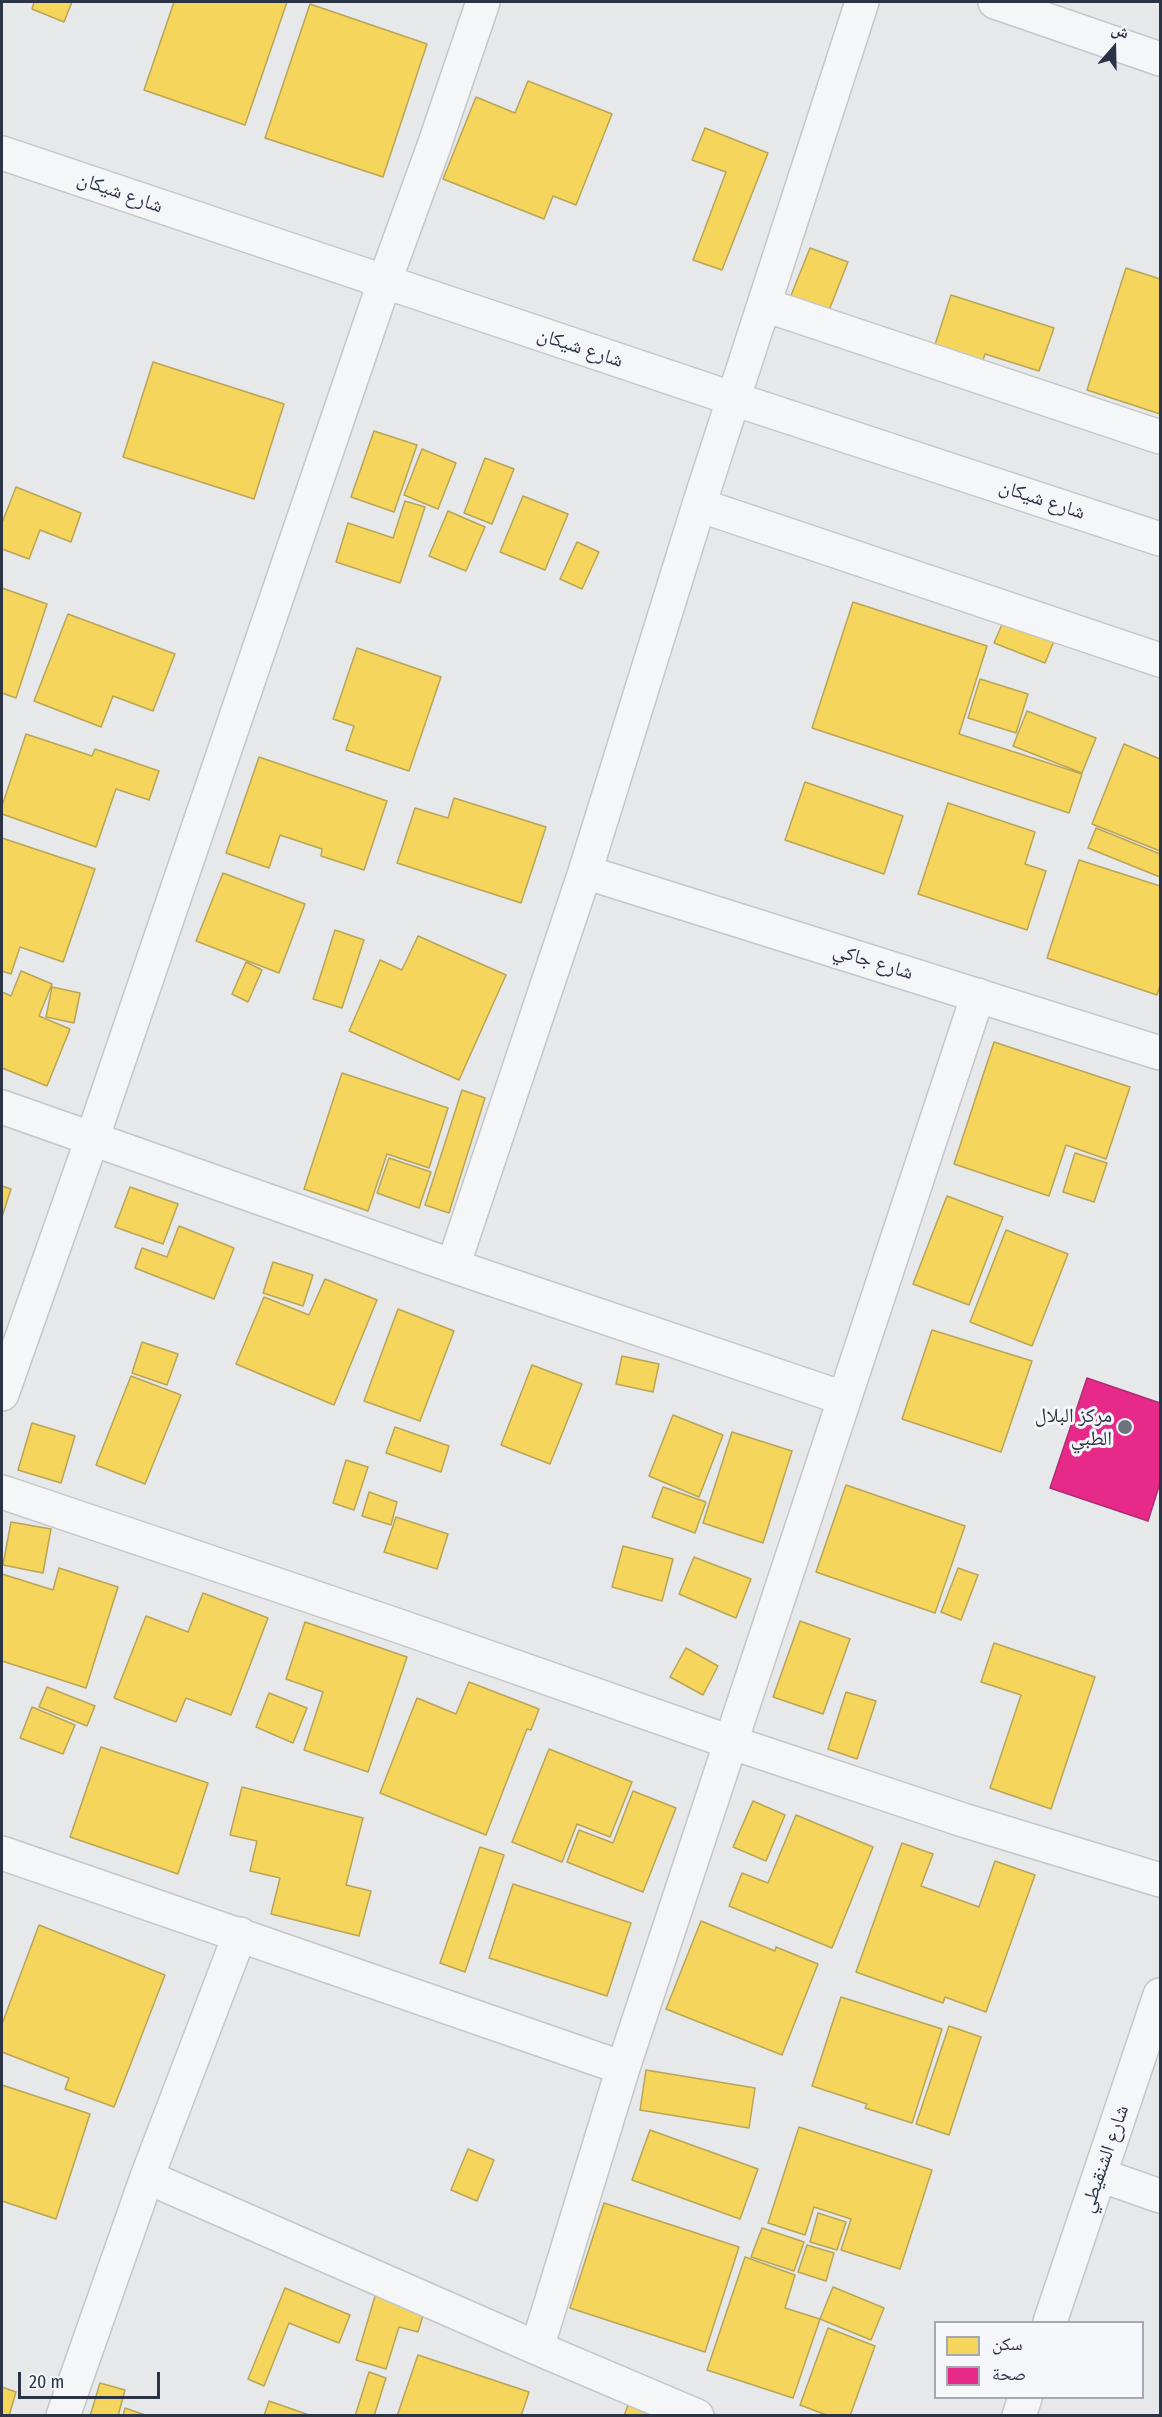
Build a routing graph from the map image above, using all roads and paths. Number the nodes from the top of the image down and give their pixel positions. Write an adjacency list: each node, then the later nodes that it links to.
1 (483, 2): 6 (street)
2 (862, 2): 7 (street)
3 (995, 2): 4 (street)
4 (1161, 59)
5 (2, 153): 6 (street, شارع شيكان)
6 (384, 283): 8 (street, شارع شيكان); 17 (street)
7 (765, 304): 8 (street); 9 (street)
8 (734, 399): 10 (street); 11 (street, شارع شيكان)
9 (1161, 437)
10 (699, 505): 12 (street); 13 (street)
11 (1161, 539)
12 (1161, 660)
13 (585, 872): 14 (street, شارع جاكي); 18 (street)
14 (978, 995): 15 (street, شارع جاكي); 20 (street)
15 (1161, 1053)
16 (2, 1107): 17 (street)
17 (92, 1139): 18 (street); 19 (street)
18 (453, 1266): 20 (street)
19 (2, 1394)
20 (843, 1398): 22 (street)
21 (2, 1492): 22 (street)
22 (730, 1742): 24 (street); 27 (street)
23 (2, 1853): 25 (street)
24 (1161, 1880)
25 (240, 1934): 27 (street); 29 (street)
26 (1161, 1995): 28 (street, شارع الشنقيطي)
27 (623, 2068): 32 (street)
28 (1100, 2175): 30 (street); 31 (street, شارع الشنقيطي)
29 (147, 2177): 32 (street); 34 (street)
30 (1161, 2196)
31 (1050, 2321)
32 (537, 2348): 35 (street)
33 (1024, 2399): 36 (street)
34 (63, 2415)
35 (697, 2415)
36 (1019, 2415)

